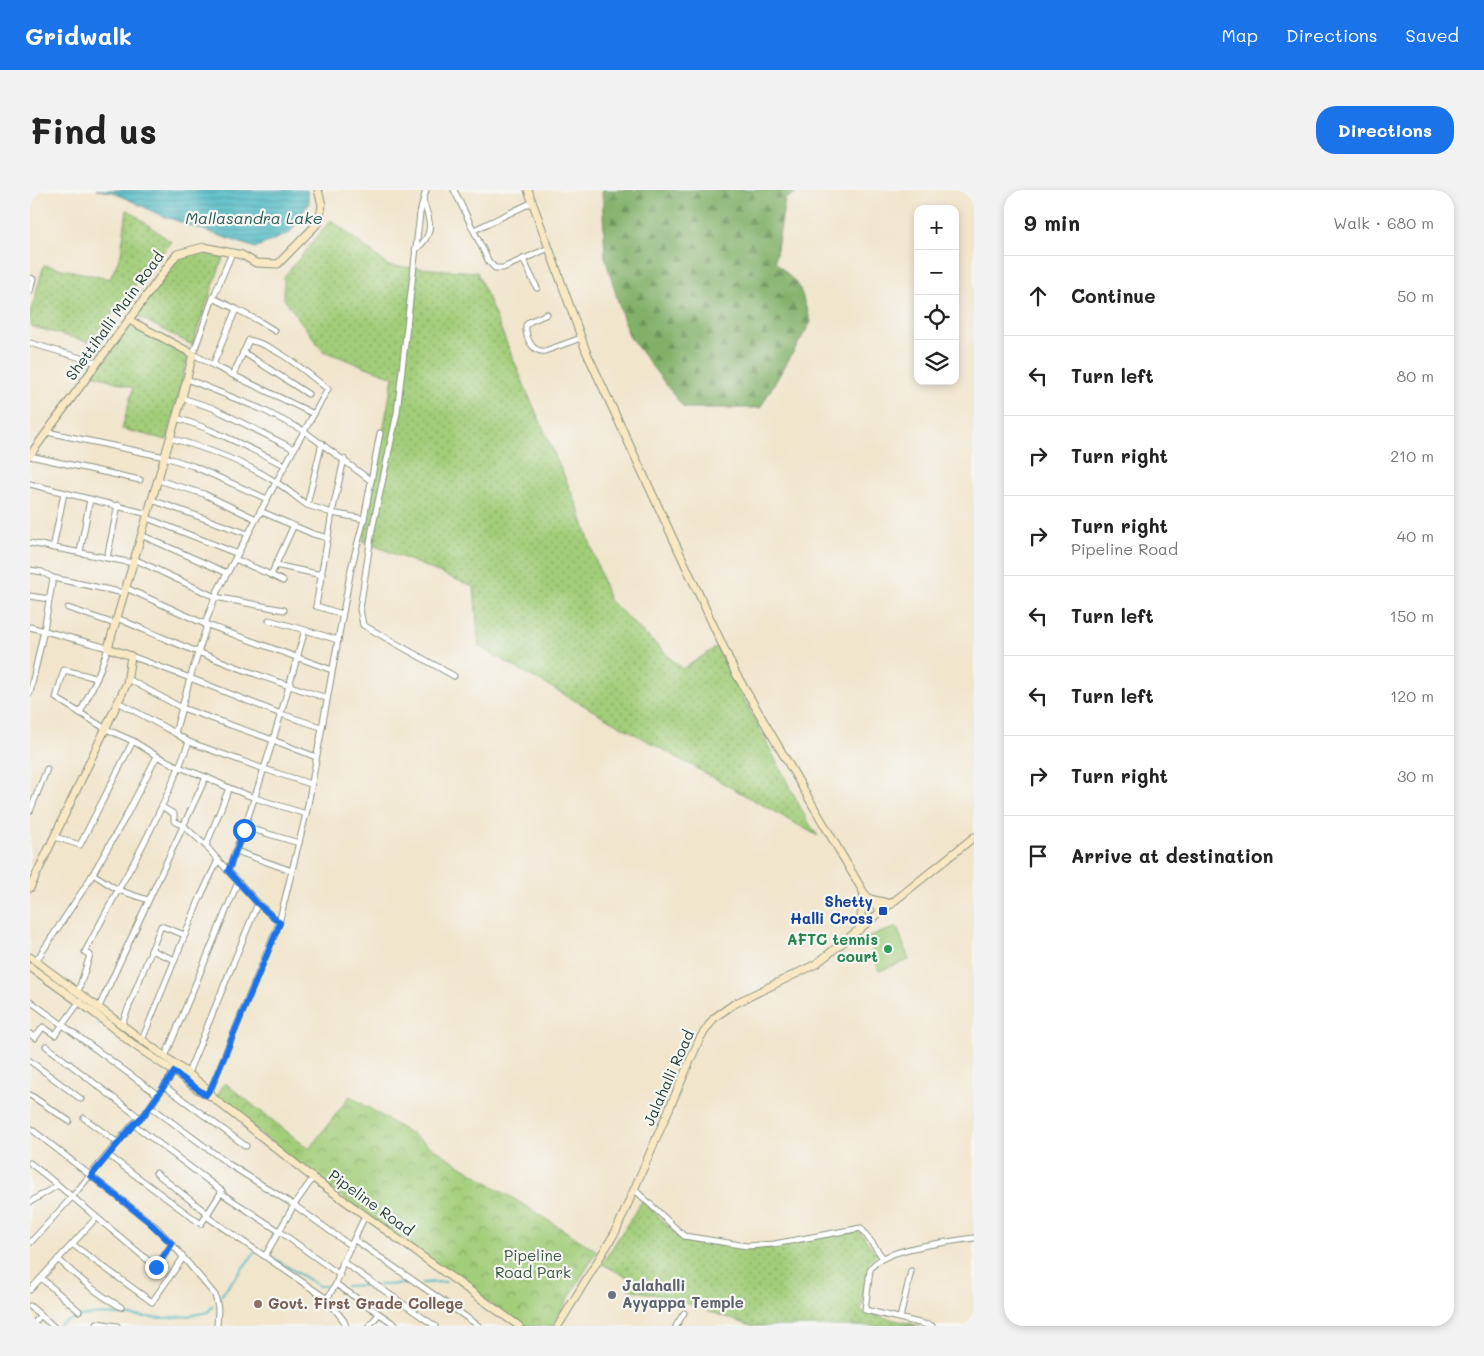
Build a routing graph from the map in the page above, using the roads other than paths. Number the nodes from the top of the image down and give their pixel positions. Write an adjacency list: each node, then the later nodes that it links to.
1 (318, 190): 10 (street, Shettihalli Main Road)
2 (426, 190): 5 (street)
3 (454, 190): 7 (street)
4 (528, 190): 6 (street)
5 (423, 200): 9 (street); 9 (street)
6 (533, 202): 7 (street); 8 (street)
7 (474, 230): 11 (street)
8 (549, 248): 11 (street); 20 (street)
9 (415, 250): 94 (street)
10 (232, 253): 15 (street); 18 (street, Shettihalli Main Road)
11 (523, 259): 13 (street)
12 (30, 278): 14 (street)
13 (537, 288)
14 (30, 291)
15 (213, 298): 16 (street); 23 (street)
16 (236, 309): 19 (street); 25 (street)
17 (547, 314): 20 (street)
18 (129, 320): 23 (street); 24 (street, Shettihalli Main Road)
19 (275, 331)
20 (581, 338): 137 (street)
21 (30, 343): 24 (street)
22 (243, 352): 26 (street); 28 (street); 30 (street)
23 (193, 354): 25 (street); 27 (street)
24 (98, 362): 33 (street, Shettihalli Main Road)
25 (213, 365): 26 (street)
26 (233, 374): 30 (street)
27 (187, 379): 29 (street); 32 (street)
28 (308, 394)
29 (182, 398): 31 (street); 37 (street)
30 (314, 414): 32 (street)
31 (176, 418): 35 (street); 41 (street)
32 (304, 431): 36 (street); 37 (street)
33 (47, 432): 38 (street, Shettihalli Main Road); 39 (street)
34 (380, 433): 44 (street)
35 (170, 438): 39 (street); 45 (street)
36 (322, 444): 40 (street); 51 (street)
37 (294, 449): 41 (street)
38 (30, 456): 42 (street)
39 (164, 457): 43 (street); 49 (street)
40 (344, 459): 44 (street); 54 (street)
41 (285, 466): 45 (street)
42 (140, 480)
43 (158, 480): 50 (street); 56 (street)
44 (370, 480): 57 (street)
45 (276, 482): 49 (street); 51 (street)
46 (30, 484): 47 (street)
47 (64, 493): 48 (street); 63 (street)
48 (90, 499): 52 (street); 64 (street)
49 (267, 499): 53 (street)
50 (152, 500): 55 (street); 60 (street)
51 (307, 505): 54 (street)
52 (118, 506): 55 (street); 66 (street)
53 (260, 511): 56 (street); 58 (street)
54 (332, 513): 57 (street); 61 (street)
55 (147, 516): 59 (street); 65 (street)
56 (256, 519): 60 (street)
57 (364, 520): 81 (street)
58 (293, 526): 61 (street); 68 (street)
59 (142, 534): 67 (street); 70 (street)
60 (248, 534): 65 (street)
61 (328, 538): 72 (street)
62 (30, 543): 63 (street)
63 (53, 548): 64 (street)
64 (80, 552): 66 (street)
65 (236, 556): 70 (street); 71 (street)
66 (107, 558): 67 (street)
67 (134, 561): 75 (street); 77 (street)
68 (276, 565): 71 (street); 72 (street)
69 (30, 570): 73 (street)
70 (228, 573): 77 (street)
71 (271, 575): 74 (street)
72 (322, 575): 81 (street)
73 (53, 578): 75 (street); 78 (street)
74 (283, 581)
75 (125, 590): 83 (street); 84 (street)
76 (30, 596): 78 (street)
77 (215, 597): 80 (street); 84 (street)
78 (49, 599): 86 (street)
79 (68, 608): 83 (street)
80 (284, 610)
81 (342, 614): 88 (street)
82 (269, 620): 87 (street)
83 (116, 621): 89 (street); 90 (street)
84 (206, 625): 90 (street); 92 (street)
85 (30, 627): 86 (street)
86 (44, 630): 89 (street); 99 (street)
87 (304, 630): 88 (street); 92 (street)
88 (338, 640): 93 (street)
89 (108, 648): 91 (street); 95 (street)
90 (198, 653): 96 (street); 98 (street)
91 (131, 656): 96 (street); 97 (street)
92 (297, 658): 93 (street); 98 (street)
93 (332, 670): 100 (street)
94 (454, 676)
95 (97, 678): 103 (street); 103 (street)
96 (190, 678): 102 (street); 104 (street)
97 (128, 679): 101 (street); 102 (street)
98 (289, 686): 100 (street); 104 (street)
99 (30, 693)
100 (327, 698): 105 (street)
101 (118, 702): 106 (street); 107 (street)
102 (182, 708): 107 (street); 108 (street)
103 (80, 713): 106 (street)
104 (281, 714): 105 (street); 108 (street)
105 (321, 727): 112 (street)
106 (106, 729): 109 (street); 125 (street)
107 (175, 733): 110 (street)
108 (273, 740): 112 (street); 115 (street)
109 (133, 741): 111 (street); 125 (street)
110 (189, 742): 114 (street); 115 (street)
111 (157, 756): 114 (street); 133 (street)
112 (316, 757): 117 (street)
113 (47, 768): 121 (street)
114 (179, 768): 116 (street); 120 (street)
115 (264, 769): 117 (street); 119 (street)
116 (206, 777): 118 (street); 123 (street)
117 (311, 784): 122 (street)
118 (229, 788): 119 (street); 128 (street)
119 (255, 798): 122 (street); 124 (street)
120 (162, 808): 123 (street); 136 (street)
121 (30, 811)
122 (306, 814): 127 (street)
123 (184, 826): 128 (street); 138 (street)
124 (245, 827): 127 (street); 129 (street)
125 (55, 837): 135 (street)
126 (974, 837): 140 (street, Jalahalli Road)
127 (299, 843): 132 (street)
128 (206, 846): 130 (street)
129 (236, 851): 131 (street); 132 (street)
130 (218, 860): 131 (street); 144 (street)
131 (228, 871): 134 (street)
132 (292, 871): 142 (street)
133 (93, 874): 136 (street); 146 (street)
134 (238, 882): 139 (street); 158 (street)
135 (30, 888)
136 (118, 890): 138 (street); 149 (street)
137 (867, 896): 140 (street); 141 (street); 143 (street)
138 (148, 900): 152 (street)
139 (258, 904): 142 (street); 161 (street)
140 (892, 904): 141 (street, Jalahalli Road)
141 (882, 912): 143 (street, Jalahalli Road)
142 (280, 923): 163 (street)
143 (859, 930): 181 (street, Jalahalli Road)
144 (185, 935): 145 (street); 147 (street)
145 (151, 950): 147 (street); 153 (street)
146 (33, 959): 149 (street, Pipeline Road)
147 (175, 960): 156 (street)
148 (30, 967): 151 (street, Pipeline Road)
149 (80, 994): 151 (street); 152 (street, Pipeline Road)
150 (30, 1001): 154 (street)
151 (78, 1003): 154 (street); 160 (street, Pipeline Road)
152 (99, 1007): 153 (street, Pipeline Road)
153 (122, 1024): 156 (street, Pipeline Road)
154 (62, 1025): 155 (street); 165 (street)
155 (30, 1034)
156 (142, 1040): 158 (street, Pipeline Road)
157 (46, 1046): 169 (street)
158 (165, 1057): 161 (street, Pipeline Road)
159 (30, 1061): 166 (street)
160 (174, 1072): 162 (street); 163 (street, Pipeline Road)
161 (188, 1073): 163 (street, Pipeline Road)
162 (164, 1086): 165 (street); 174 (street)
163 (209, 1094): 179 (street, Pipeline Road)
164 (30, 1095): 170 (street)
165 (158, 1095): 167 (street)
166 (81, 1099)
167 (150, 1106): 169 (street); 185 (street)
168 (84, 1118): 173 (street)
169 (140, 1118): 171 (street)
170 (69, 1121)
171 (134, 1124): 173 (street); 182 (street)
172 (30, 1128): 178 (street)
173 (118, 1143): 175 (street)
174 (246, 1146)
175 (108, 1155): 178 (street); 186 (street)
176 (30, 1163): 180 (street)
177 (156, 1173): 186 (street)
178 (91, 1176): 183 (street); 194 (street)
179 (313, 1178): 185 (street); 187 (street, Pipeline Road)
180 (58, 1185): 183 (street); 184 (street)
181 (634, 1190): 198 (street); 226 (street, Jalahalli Road)
182 (221, 1193): 186 (street); 189 (street)
183 (72, 1197): 188 (street); 192 (street)
184 (30, 1202)
185 (294, 1205): 189 (street); 195 (street)
186 (207, 1215): 196 (street)
187 (365, 1216): 191 (street); 215 (street, Pipeline Road)
188 (96, 1218): 193 (street); 194 (street)
189 (279, 1231): 196 (street); 202 (street)
190 (974, 1238): 198 (street)
191 (355, 1240): 195 (street); 224 (street)
192 (30, 1243)
193 (72, 1244): 197 (street); 199 (street)
194 (172, 1244): 197 (street)
195 (351, 1246): 200 (street)
196 (265, 1256): 206 (street)
197 (183, 1258): 220 (street)
198 (883, 1258): 213 (street)
199 (58, 1259): 203 (street); 208 (street)
200 (343, 1262): 202 (street); 216 (street)
201 (911, 1271): 213 (street)
202 (340, 1276): 204 (street)
203 (41, 1278): 205 (street); 209 (street)
204 (335, 1286): 206 (street); 211 (street)
205 (30, 1290)
206 (327, 1299): 221 (street)
207 (30, 1306): 212 (street)
208 (120, 1307)
209 (79, 1311)
210 (684, 1313): 227 (street)
211 (379, 1314): 222 (street); 223 (street)
212 (40, 1316): 217 (street); 218 (street)
213 (900, 1318): 228 (street)
214 (97, 1323): 219 (street)
215 (510, 1323): 225 (street, Pipeline Road)
216 (431, 1325)
217 (32, 1326)
218 (53, 1326)
219 (117, 1326)
220 (217, 1326)
221 (346, 1326)
222 (370, 1326)
223 (396, 1326)
224 (479, 1326)
225 (519, 1326)
226 (558, 1326)
227 (676, 1326)
228 (932, 1326)

